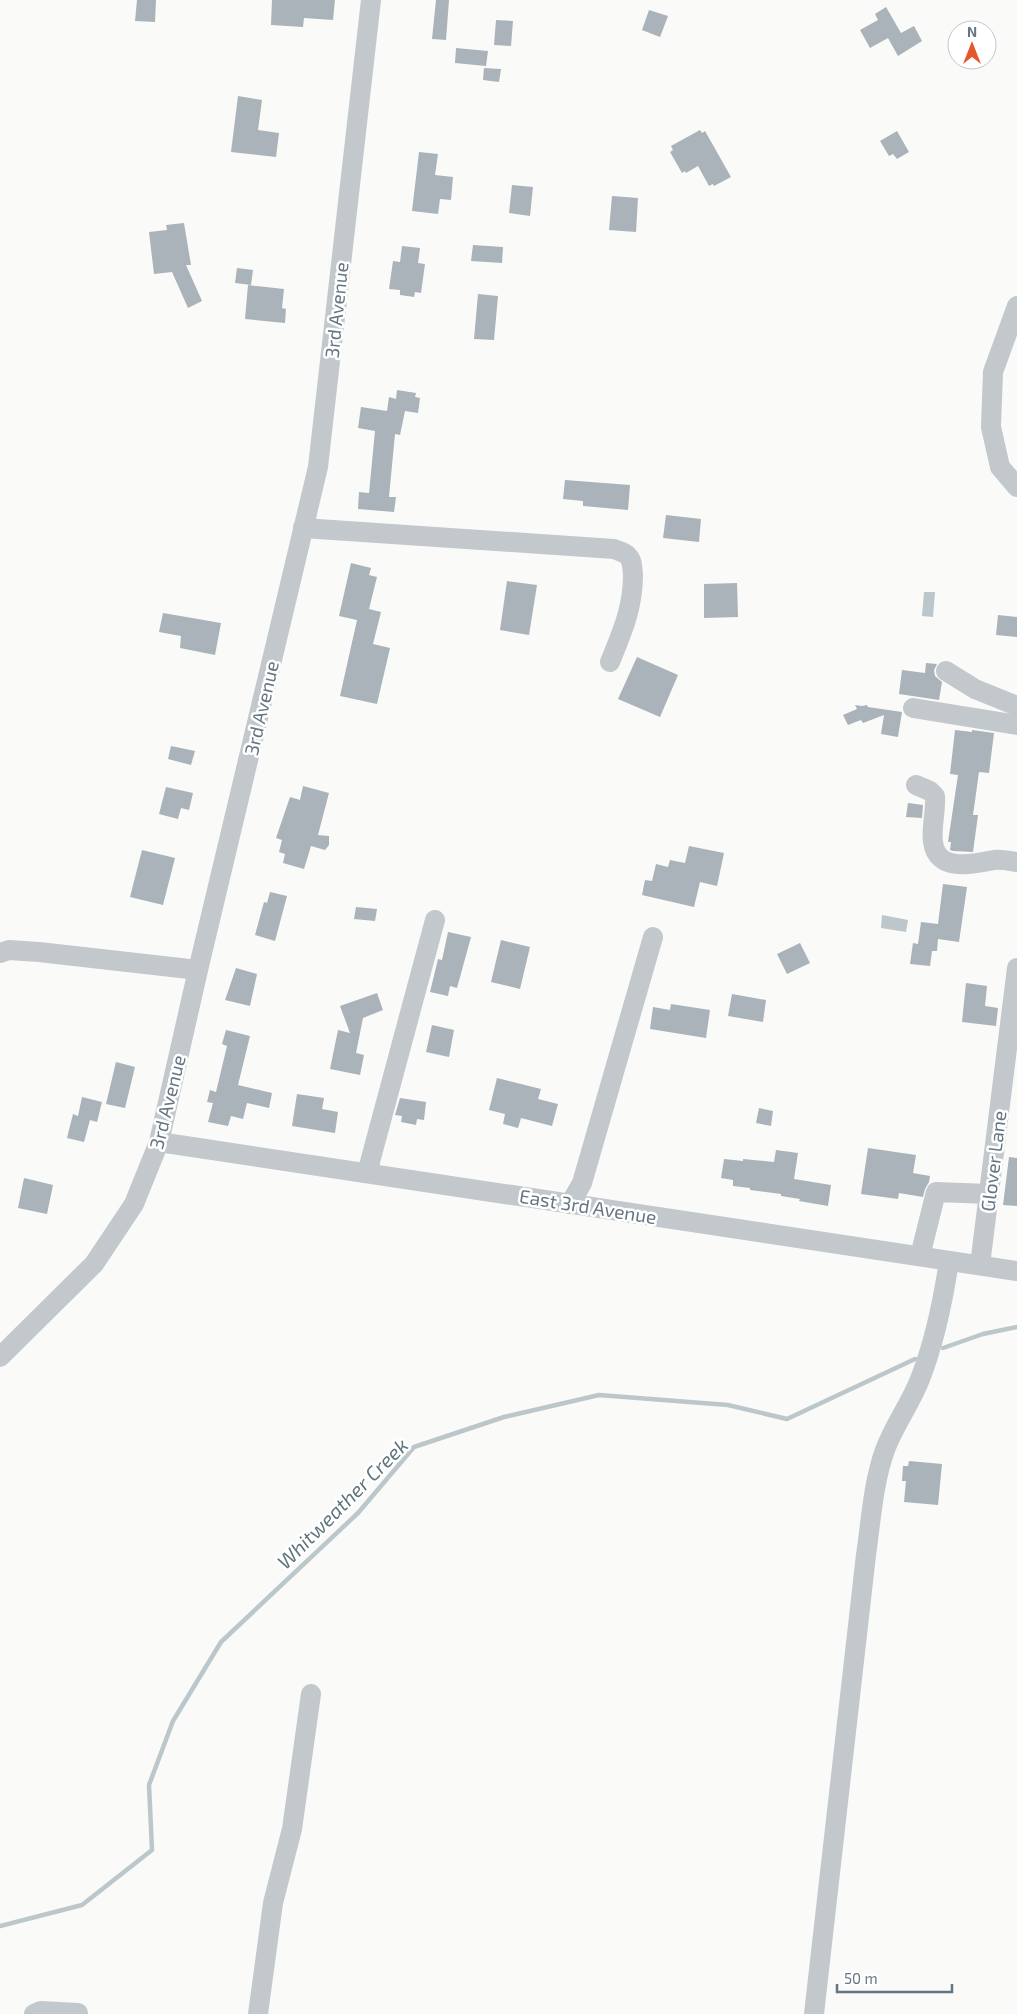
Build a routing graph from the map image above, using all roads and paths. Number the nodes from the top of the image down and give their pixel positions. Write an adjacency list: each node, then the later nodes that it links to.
1 (371, 0): 4 (street, 3rd Avenue)
2 (1017, 306): 3 (street)
3 (1017, 487)
4 (303, 528): 5 (street); 16 (street, 3rd Avenue)
5 (610, 662)
6 (946, 671): 7 (street)
7 (1017, 706)
8 (913, 708): 9 (street)
9 (1017, 725)
10 (916, 785): 11 (street)
11 (1017, 862)
12 (435, 920): 18 (street)
13 (653, 937): 20 (street)
14 (0, 953): 16 (street)
15 (1017, 968): 19 (street, Glover Lane)
16 (198, 970): 17 (street, 3rd Avenue)
17 (159, 1142): 18 (street, East 3rd Avenue); 25 (street, 3rd Avenue)
18 (367, 1173): 20 (street, East 3rd Avenue)
19 (989, 1194): 21 (street); 23 (street, Glover Lane)
20 (570, 1204): 21 (street, East 3rd Avenue)
21 (920, 1256): 22 (street, East 3rd Avenue)
22 (949, 1261): 23 (street, East 3rd Avenue); 30 (street)
23 (980, 1265): 24 (street, East 3rd Avenue)
24 (1017, 1271)
25 (0, 1357)
26 (312, 1694): 29 (street)
27 (78, 2013): 28 (street)
28 (34, 2014)
29 (258, 2014)
30 (814, 2014)

